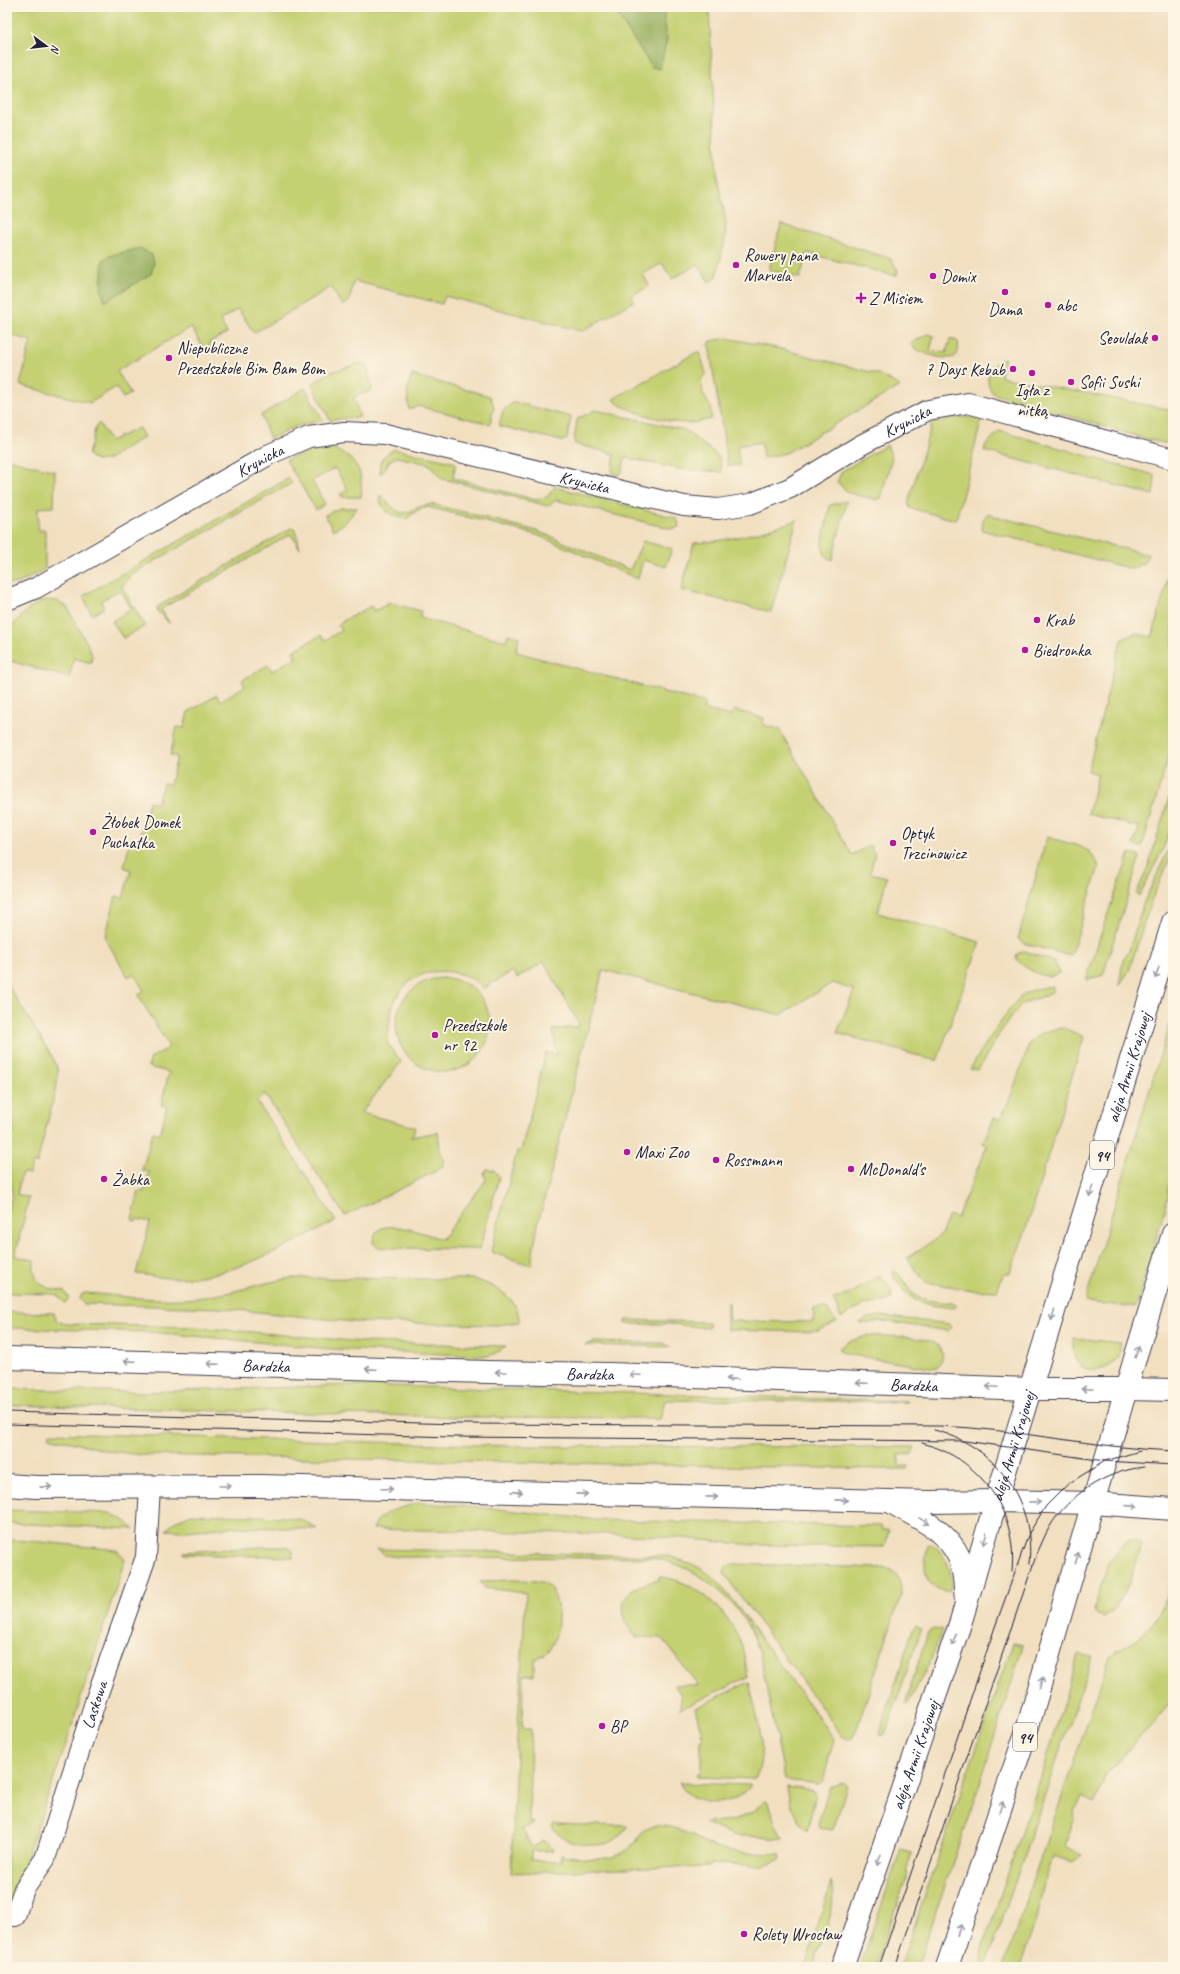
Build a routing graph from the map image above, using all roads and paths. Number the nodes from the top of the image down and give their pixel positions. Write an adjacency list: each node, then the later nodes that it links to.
1 (1173, 459): 2 (street, Krynicka)
2 (7, 600)
3 (1173, 922): 6 (main road, aleja Armii Krajowej / 94, one-way to 6)
4 (1173, 1234): 7 (main road, 94, one-way to 4)
5 (7, 1358): 6 (main road, Bardzka, one-way to 5)
6 (1031, 1389): 7 (main road, Bardzka, one-way to 6); 12 (main road, aleja Armii Krajowej / 94)
7 (1126, 1389): 8 (main road, Bardzka); 13 (main road, 94)
8 (1173, 1390)
9 (7, 1485): 10 (main road, one-way to 10)
10 (150, 1487): 11 (main road, one-way to 11); 16 (street, Laskowa)
11 (890, 1501): 12 (main road); 15 (main road, one-way to 15)
12 (996, 1501): 13 (main road, one-way to 13); 15 (main road, aleja Armii Krajowej / 94, one-way to 15)
13 (1093, 1503): 14 (main road, one-way to 14); 18 (main road, 94, one-way to 13)
14 (1173, 1509)
15 (966, 1603): 17 (main road, aleja Armii Krajowej / 94, one-way to 17)
16 (16, 1916)
17 (842, 1967)
18 (947, 1967)

